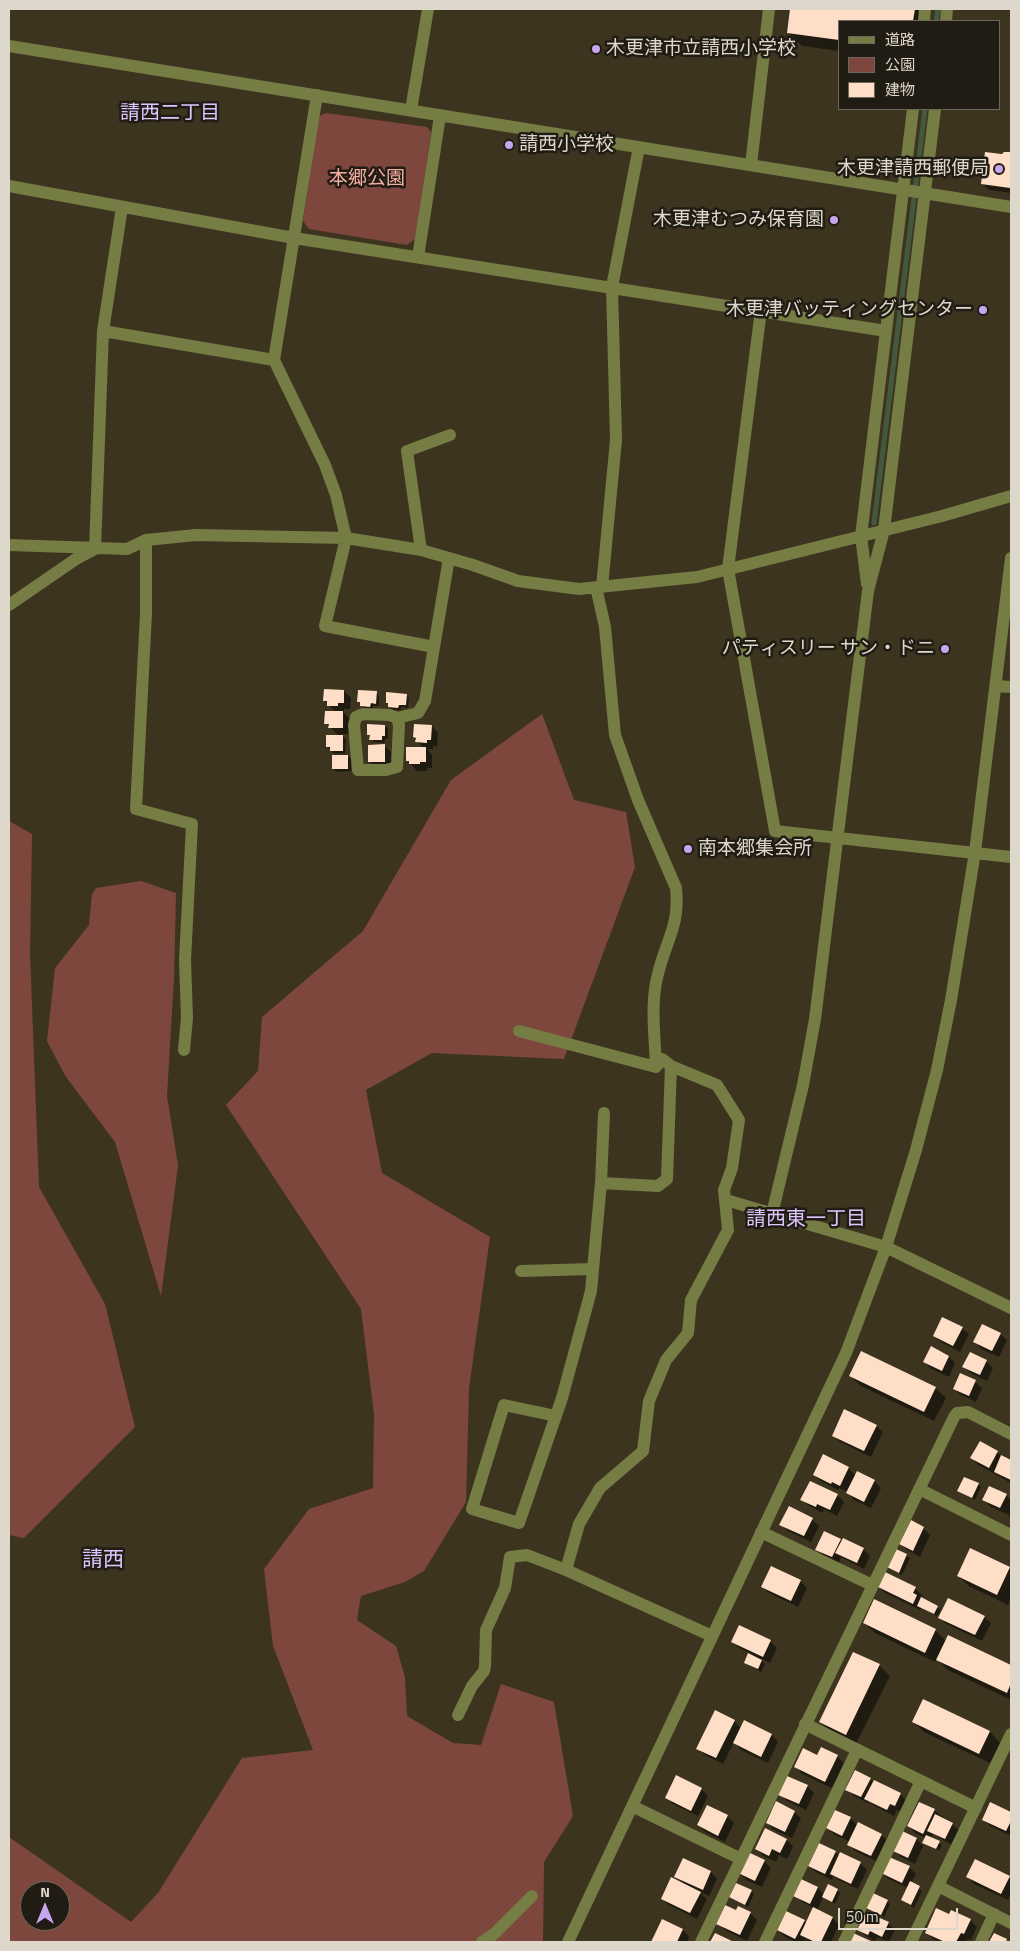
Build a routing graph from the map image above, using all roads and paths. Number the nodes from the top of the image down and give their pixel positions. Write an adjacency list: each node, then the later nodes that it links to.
1 (428, 9): 5 (street)
2 (769, 9): 10 (street)
3 (9, 46): 4 (street)
4 (317, 96): 5 (street); 15 (street)
5 (411, 110): 8 (street)
6 (913, 110): 12 (street)
7 (935, 110): 12 (street)
8 (440, 116): 9 (street); 16 (street)
9 (639, 147): 10 (street); 17 (street)
10 (750, 165): 12 (street)
11 (9, 186): 13 (street)
12 (914, 192): 14 (street); 20 (street); 24 (street)
13 (122, 207): 15 (street); 19 (street)
14 (1011, 207)
15 (294, 238): 16 (street); 21 (street)
16 (418, 257): 17 (street)
17 (612, 287): 18 (street); 34 (street)
18 (761, 310): 20 (street); 33 (street)
19 (103, 331): 21 (street); 29 (street)
20 (886, 331): 25 (street)
21 (274, 360): 26 (street)
22 (450, 435): 30 (street)
23 (1011, 496): 24 (street)
24 (884, 530): 25 (street); 35 (street)
25 (861, 536): 33 (street); 35 (street)
26 (346, 538): 27 (street); 30 (street); 37 (street)
27 (146, 540): 29 (street); 45 (street)
28 (9, 545): 29 (street)
29 (95, 548): 36 (street)
30 (421, 550): 31 (street)
31 (449, 558): 34 (street); 37 (street)
32 (1011, 558): 38 (street)
33 (728, 569): 34 (street); 41 (street)
34 (599, 587): 47 (street)
35 (868, 591): 41 (street)
36 (9, 605)
37 (434, 647): 40 (street)
38 (996, 686): 39 (street); 42 (street)
39 (1011, 687)
40 (397, 718): 40 (street)
41 (837, 838): 42 (street); 51 (street)
42 (975, 852): 43 (street); 52 (street)
43 (1011, 857)
44 (519, 1031): 47 (street)
45 (184, 1050)
46 (671, 1066): 47 (street); 49 (street); 50 (street)
47 (656, 1067)
48 (604, 1113): 49 (street)
49 (601, 1183): 53 (street)
50 (726, 1200): 51 (street); 61 (street)
51 (772, 1214): 52 (street)
52 (886, 1247): 55 (street); 59 (street)
53 (593, 1269): 54 (street); 56 (street)
54 (521, 1271)
55 (1011, 1308)
56 (556, 1416): 56 (street)
57 (1011, 1434): 58 (street)
58 (919, 1489): 60 (street); 62 (street)
59 (762, 1532): 62 (street); 63 (street)
60 (1011, 1535)
61 (566, 1570): 63 (street); 64 (street)
62 (872, 1585): 65 (street)
63 (712, 1636): 69 (street)
64 (458, 1715)
65 (805, 1724): 67 (street); 71 (street)
66 (1011, 1734): 70 (street)
67 (857, 1750): 68 (street); 79 (street)
68 (922, 1781): 70 (street); 80 (street)
69 (632, 1806): 71 (street); 77 (street)
70 (976, 1808): 72 (street)
71 (741, 1859): 78 (street)
72 (938, 1886): 74 (street); 81 (street)
73 (532, 1896): 76 (street)
74 (994, 1914): 75 (street); 82 (street)
75 (1011, 1922)
76 (482, 1942)
77 (568, 1942)
78 (701, 1942)
79 (766, 1942)
80 (844, 1942)
81 (911, 1942)
82 (980, 1942)

